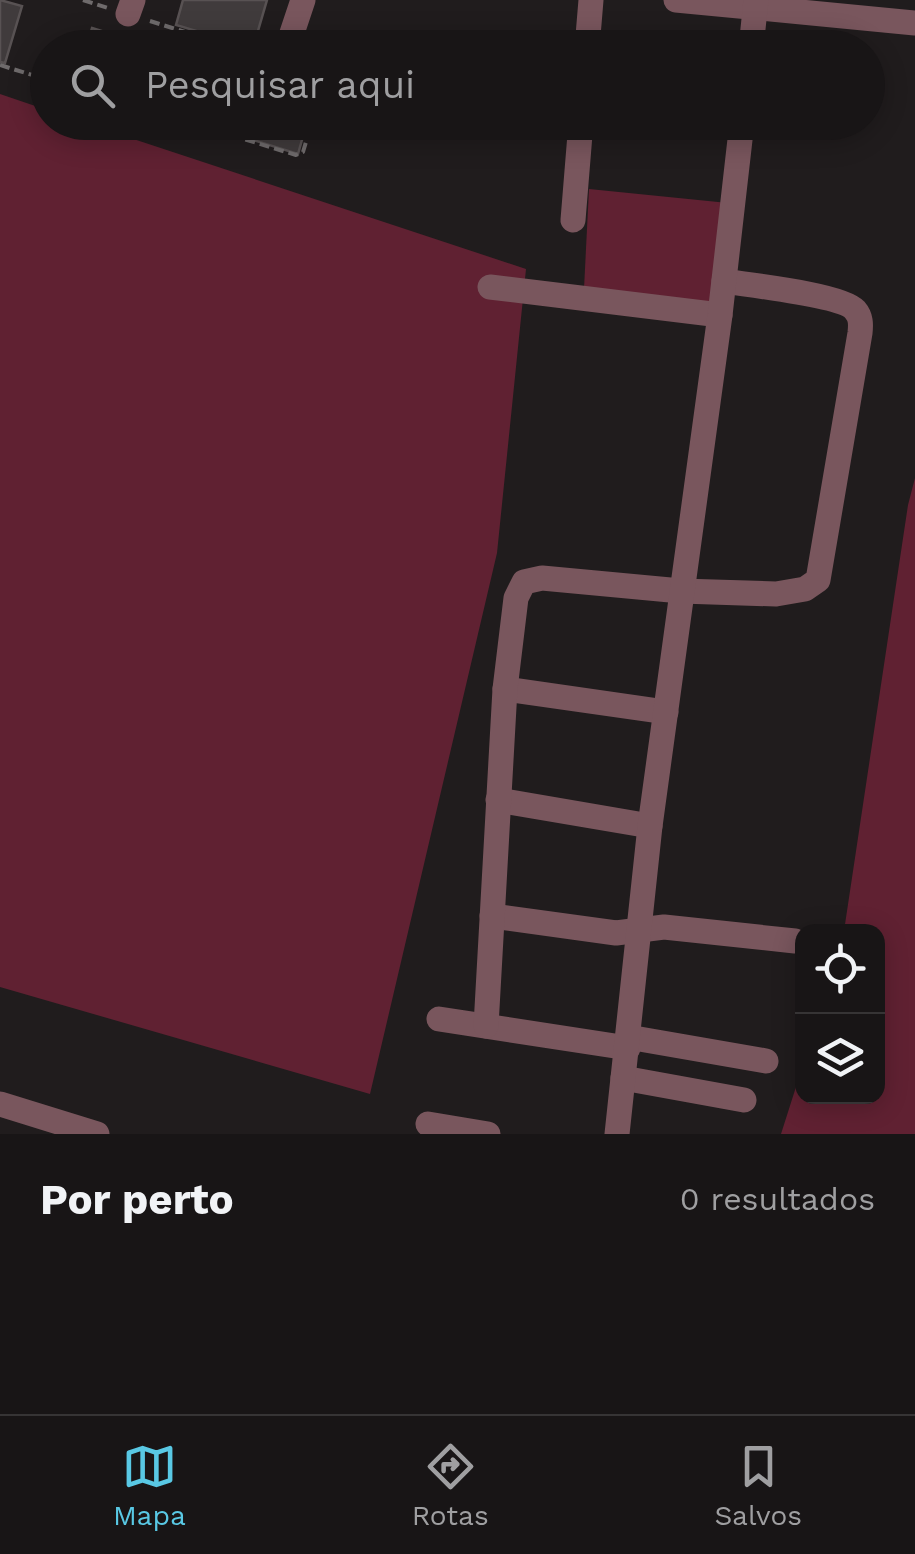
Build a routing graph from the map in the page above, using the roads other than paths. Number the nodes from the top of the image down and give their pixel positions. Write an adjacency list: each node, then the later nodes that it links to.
1 (303, 0): 6 (street)
2 (591, 0): 7 (street)
3 (676, 0): 4 (street)
4 (756, 4): 5 (street); 8 (street)
5 (915, 23)
6 (293, 30)
7 (588, 30)
8 (752, 30)
9 (580, 140): 11 (street)
10 (740, 140): 12 (street)
11 (574, 220)
12 (724, 281): 14 (street); 15 (street)
13 (490, 287): 14 (street)
14 (720, 315): 15 (street)
15 (681, 591): 16 (street); 17 (street)
16 (506, 689): 17 (street); 18 (street)
17 (666, 712): 19 (street)
18 (498, 800): 19 (street); 20 (street)
19 (650, 826): 21 (street)
20 (492, 916): 21 (street); 24 (street)
21 (638, 930): 22 (street); 25 (street)
22 (795, 941)
23 (438, 1019): 24 (street)
24 (486, 1026): 25 (street)
25 (631, 1042): 26 (street); 27 (street)
26 (766, 1061)
27 (630, 1080): 28 (street); 33 (street)
28 (744, 1100)
29 (0, 1104): 31 (street)
30 (428, 1124): 32 (street)
31 (96, 1134)
32 (488, 1134)
33 (617, 1134)

